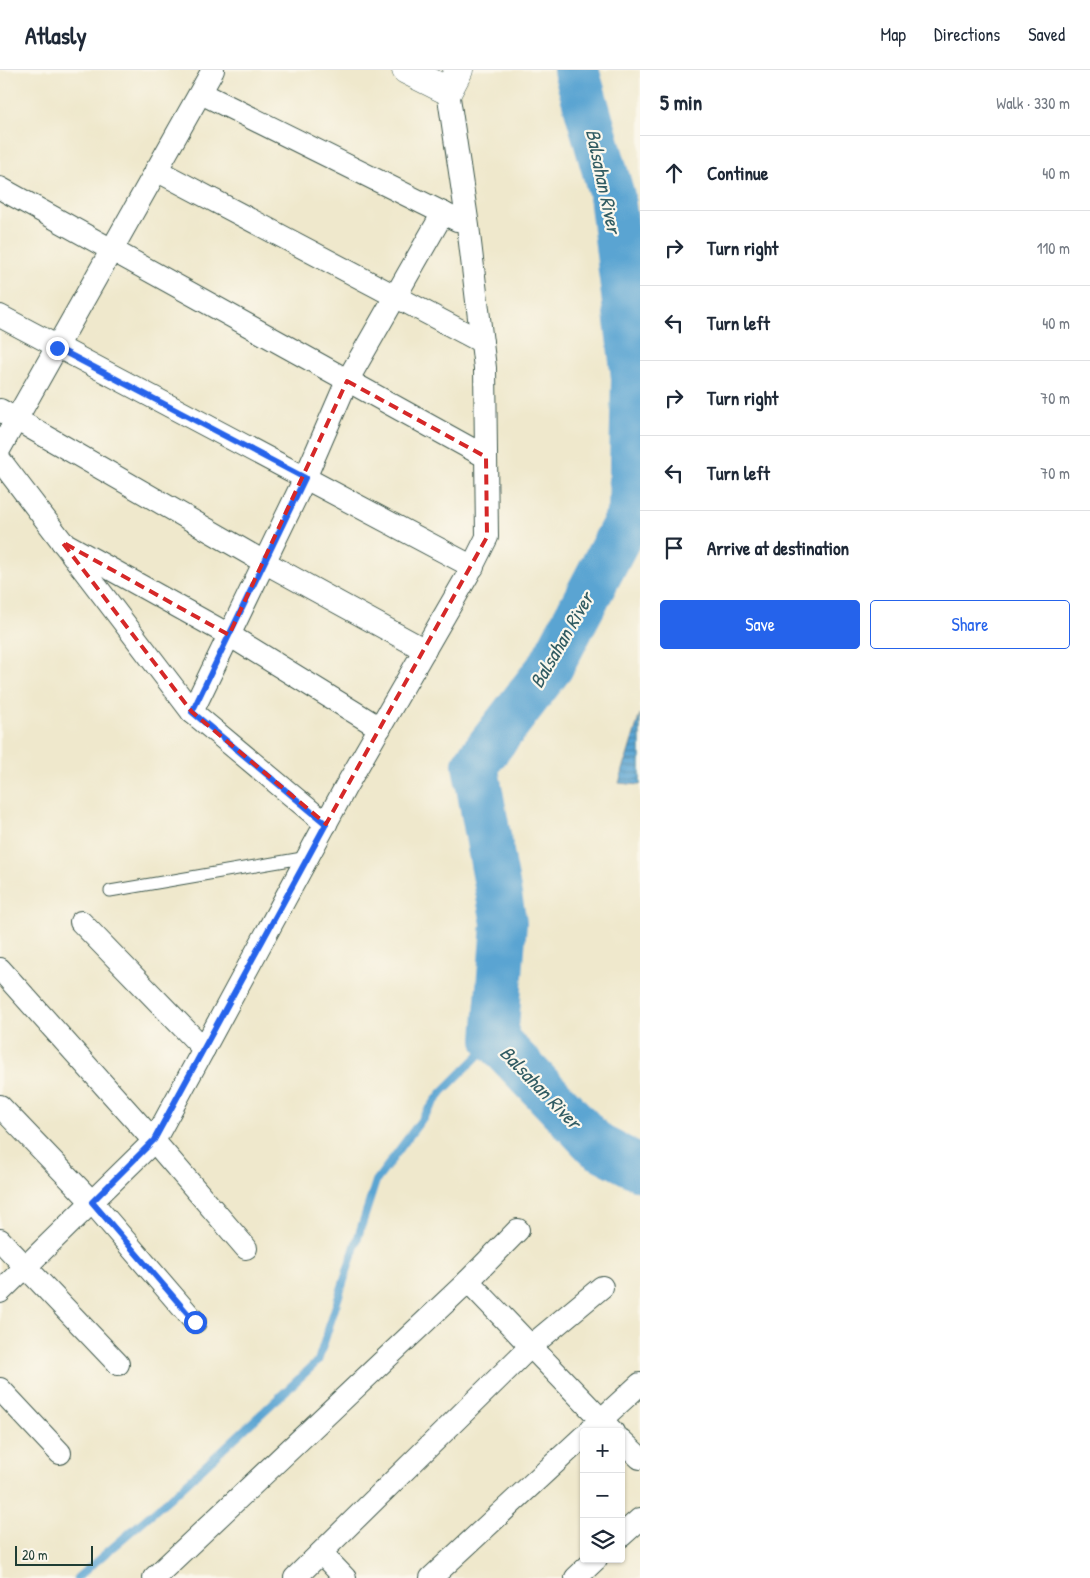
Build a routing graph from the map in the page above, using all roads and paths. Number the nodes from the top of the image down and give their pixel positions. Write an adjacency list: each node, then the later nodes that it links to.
1 (213, 70): 4 (street)
2 (406, 70): 3 (street)
3 (454, 81): 8 (street)
4 (200, 93): 5 (street); 7 (street)
5 (156, 170): 9 (street); 10 (street)
6 (0, 188): 9 (street)
7 (443, 213): 8 (street); 10 (street)
8 (468, 226): 12 (street)
9 (112, 250): 13 (street); 14 (street)
10 (395, 297): 12 (street); 14 (street)
11 (0, 316): 13 (street)
12 (482, 342): 17 (street)
13 (57, 348): 15 (street); 19 (street)
14 (347, 381): 17 (street); 19 (street)
15 (8, 415): 16 (street); 21 (street)
16 (0, 448)
17 (486, 458): 22 (street)
18 (0, 460): 20 (street)
19 (305, 478): 21 (street); 22 (street)
20 (62, 542): 23 (street); 25 (street)
21 (264, 562): 23 (street); 24 (street)
22 (472, 567): 24 (street)
23 (229, 635): 25 (street); 26 (street)
24 (425, 650): 26 (street)
25 (192, 712): 27 (street)
26 (380, 728): 27 (street)
27 (326, 824): 28 (street)
28 (308, 857): 29 (lane); 32 (street)
29 (110, 891)
30 (81, 922): 32 (street)
31 (0, 969): 34 (street)
32 (204, 1049): 34 (street)
33 (0, 1106): 35 (street)
34 (154, 1140): 35 (street); 38 (street)
35 (92, 1202): 39 (street); 43 (street)
36 (518, 1230): 40 (street)
37 (0, 1240): 39 (street)
38 (246, 1248)
39 (26, 1267): 42 (street); 45 (street)
40 (468, 1281): 44 (street); 57 (street)
41 (602, 1286): 44 (street)
42 (0, 1292)
43 (195, 1322)
44 (531, 1346): 48 (street); 55 (street)
45 (118, 1364)
46 (640, 1384): 48 (street)
47 (0, 1389): 51 (street)
48 (601, 1428)
49 (580, 1440): 60 (street)
50 (625, 1444): 52 (street)
51 (60, 1453)
52 (640, 1458)
53 (640, 1519): 54 (street)
54 (625, 1532)
55 (321, 1553): 58 (street); 59 (street)
56 (592, 1563): 61 (street)
57 (154, 1578)
58 (295, 1578)
59 (345, 1578)
60 (432, 1578)
61 (576, 1578)

